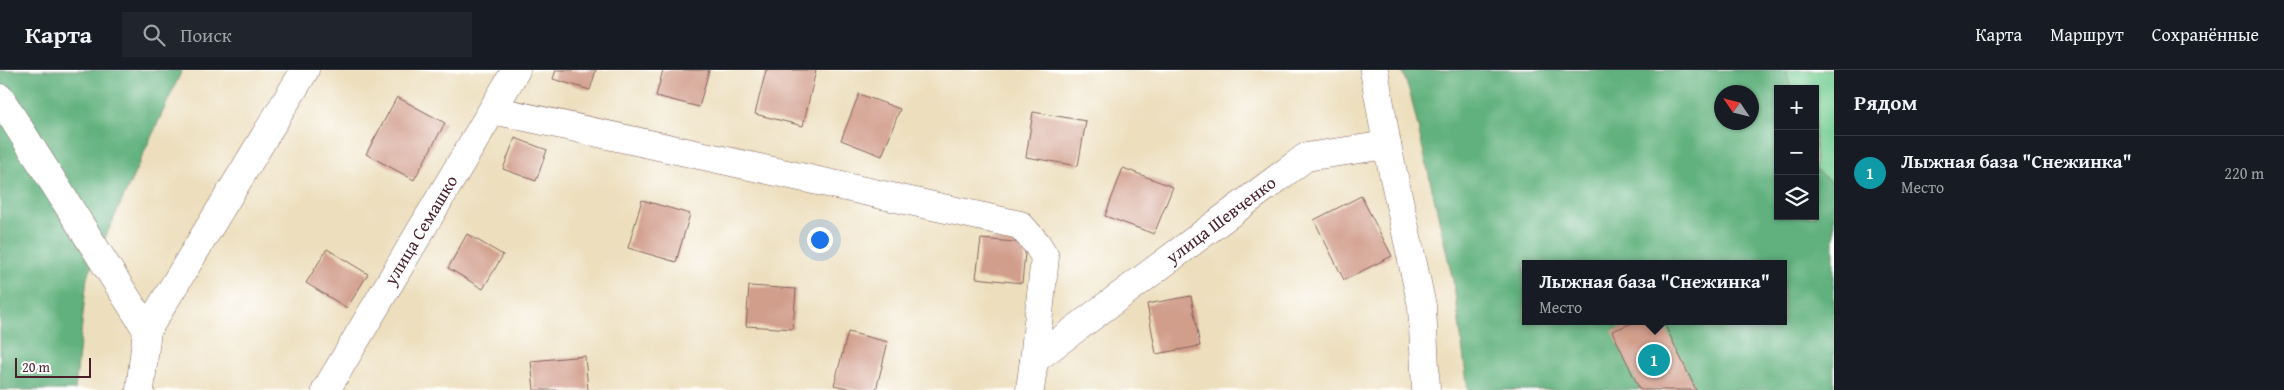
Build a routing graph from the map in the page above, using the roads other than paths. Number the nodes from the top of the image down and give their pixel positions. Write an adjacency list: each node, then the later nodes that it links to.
1 (305, 70): 7 (street)
2 (516, 70): 5 (street, улица Семашко)
3 (1374, 70): 6 (street)
4 (0, 98): 7 (street)
5 (493, 110): 8 (street); 10 (street, улица Семашко)
6 (1387, 146): 8 (street, улица Шевченко); 12 (street)
7 (147, 330): 9 (street)
8 (1034, 360): 11 (street)
9 (140, 390)
10 (326, 390)
11 (1030, 390)
12 (1426, 390)

